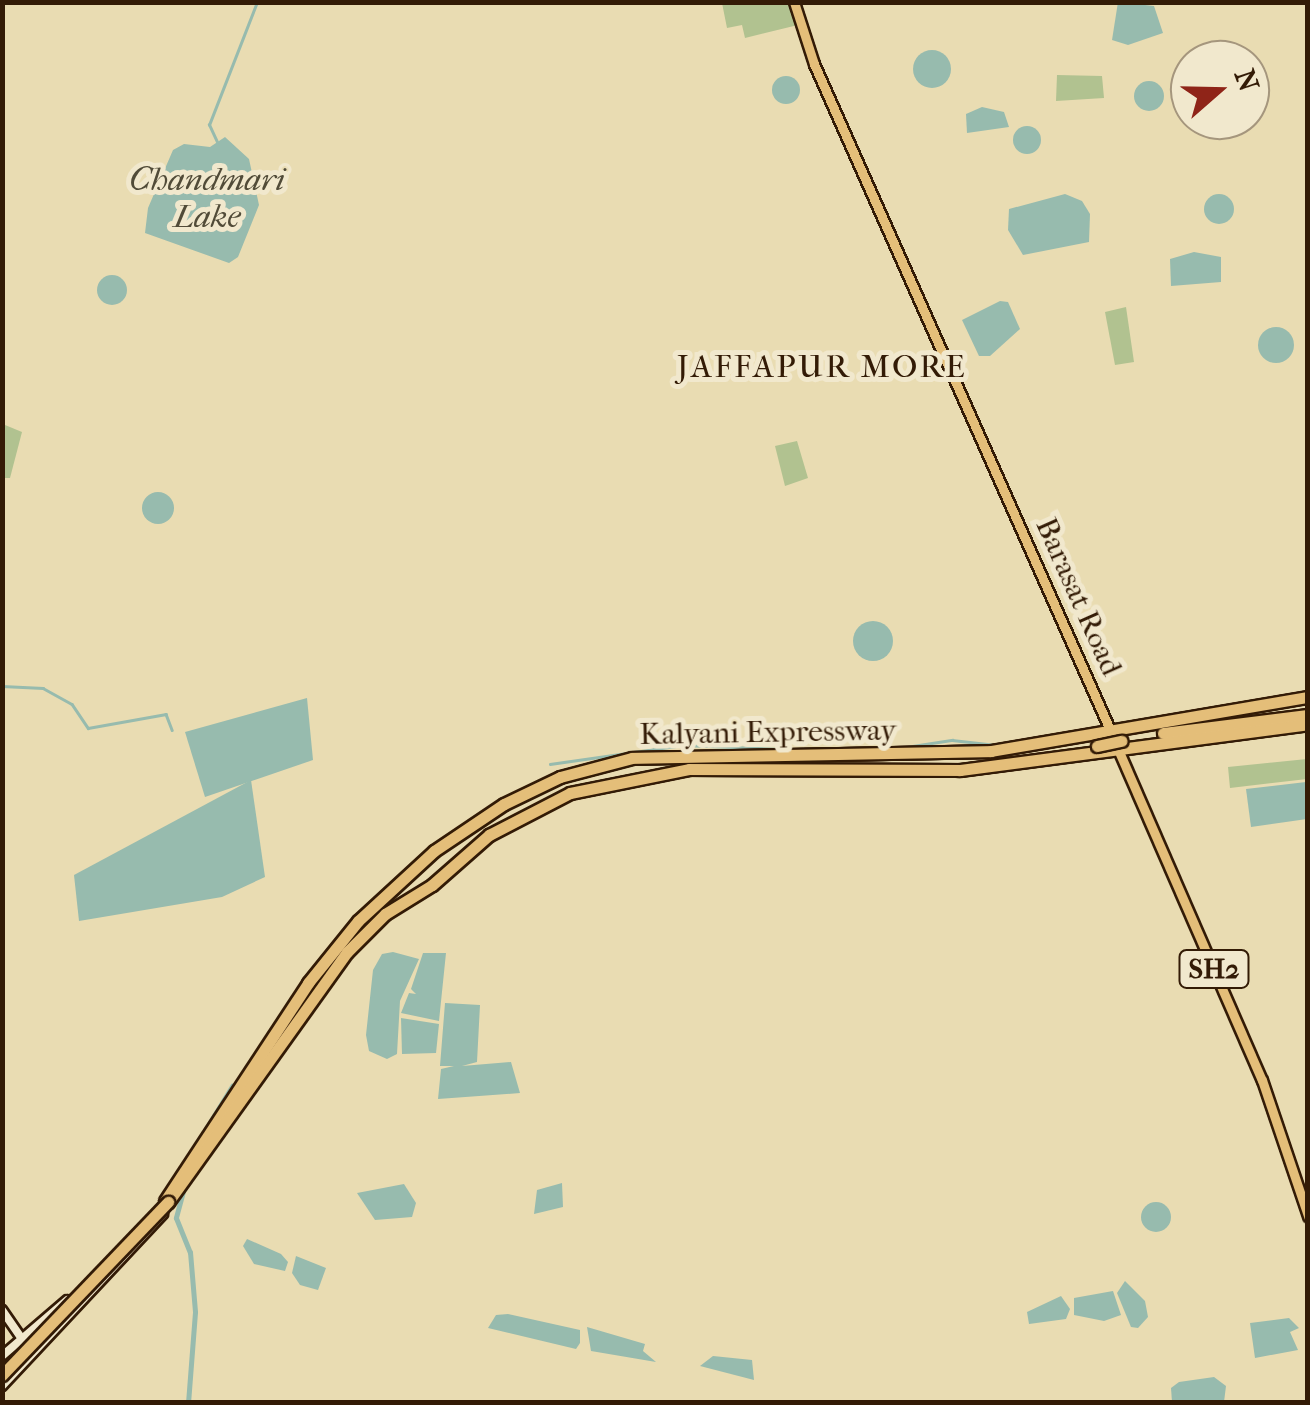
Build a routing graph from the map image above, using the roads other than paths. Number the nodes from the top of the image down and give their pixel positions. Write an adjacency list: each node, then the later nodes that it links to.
1 (794, 2): 6 (main road, Barasat Road / SH2)
2 (1308, 697): 6 (highway, Kalyani Expressway)
3 (1308, 705): 6 (highway)
4 (1308, 715): 6 (highway)
5 (1308, 724): 6 (highway)
6 (1117, 738): 7 (highway, Kalyani Expressway); 7 (highway, bridge); 7 (highway); 10 (main road, Barasat Road / SH2)
7 (826, 764): 8 (highway); 8 (highway, Kalyani Expressway)
8 (185, 1175): 9 (highway, Kalyani Expressway)
9 (169, 1198): 12 (street, Kalyani Expressway); 14 (street, Kalyani Expressway); 15 (highway, Kalyani Expressway, bridge); 16 (highway, Kalyani Expressway, bridge)
10 (1308, 1216)
11 (2, 1310): 12 (street)
12 (23, 1341): 13 (street, Kalyani Expressway); 14 (street)
13 (2, 1356)
14 (34, 1356): 17 (street, Kalyani Expressway)
15 (2, 1366)
16 (2, 1375)
17 (2, 1386)

